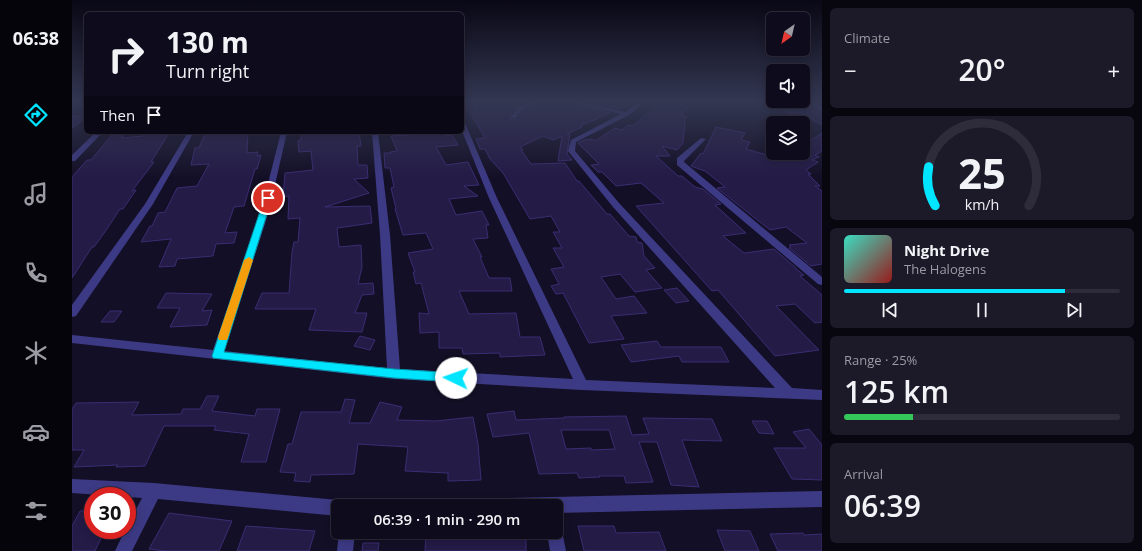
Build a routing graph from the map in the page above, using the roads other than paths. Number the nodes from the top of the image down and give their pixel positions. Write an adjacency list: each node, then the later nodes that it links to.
1 (600, 127): 15 (street)
2 (464, 128): 14 (street)
3 (98, 134): 8 (street)
4 (190, 134): 10 (street)
5 (284, 134): 12 (street)
6 (375, 134): 13 (street)
7 (703, 139): 9 (street)
8 (72, 159)
9 (822, 282)
10 (72, 313)
11 (72, 339): 12 (street)
12 (217, 356): 13 (street)
13 (394, 374): 14 (street)
14 (582, 385): 15 (street)
15 (788, 393): 16 (street)
16 (822, 395)
17 (72, 486): 18 (street)
18 (154, 491): 21 (street); 24 (street)
19 (822, 499): 20 (street)
20 (563, 505)
21 (331, 507)
22 (346, 539): 25 (street)
23 (556, 539): 26 (street)
24 (123, 551)
25 (345, 551)
26 (558, 551)

